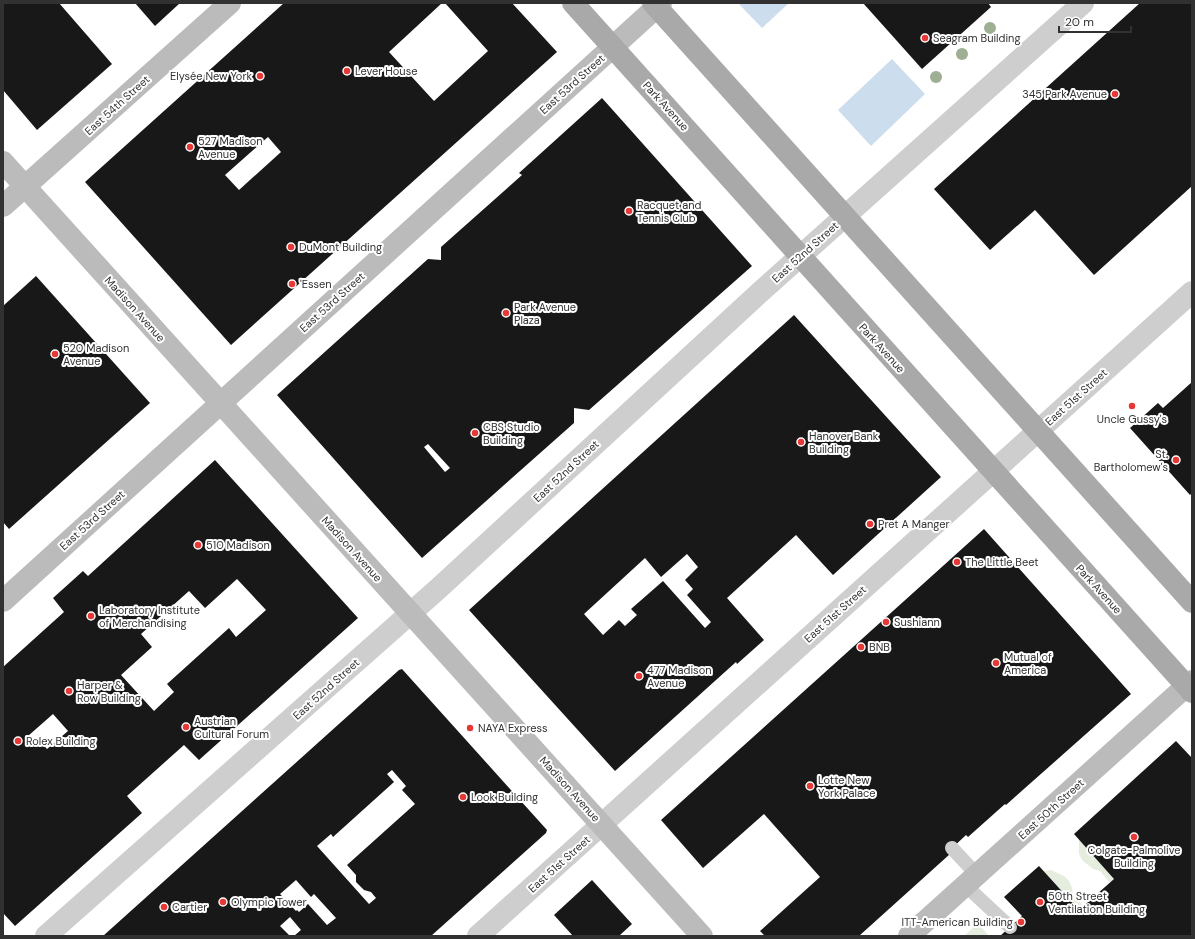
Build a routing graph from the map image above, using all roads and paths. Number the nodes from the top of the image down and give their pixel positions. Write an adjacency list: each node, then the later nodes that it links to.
1 (230, 3): 7 (main road, East 54th Street)
2 (573, 3): 5 (main road, Park Avenue)
3 (1083, 3): 9 (street, East 52nd Street)
4 (657, 4): 5 (main road, East 53rd Street); 9 (main road)
5 (612, 47): 10 (main road, Park Avenue); 12 (main road, East 53rd Street)
6 (3, 162): 7 (main road, Madison Avenue)
7 (26, 186): 8 (main road, East 54th Street); 12 (main road, Madison Avenue)
8 (3, 206)
9 (845, 216): 10 (street, East 52nd Street); 13 (main road)
10 (799, 256): 14 (main road, Park Avenue); 17 (street, East 52nd Street)
11 (1192, 292): 13 (street, East 51st Street)
12 (221, 403): 15 (main road, East 53rd Street); 17 (main road, Madison Avenue)
13 (1038, 430): 14 (street, East 51st Street); 16 (main road)
14 (993, 471): 18 (main road, Park Avenue); 19 (street, East 51st Street)
15 (3, 601)
16 (1192, 602)
17 (410, 614): 19 (main road, Madison Avenue); 23 (street, East 52nd Street)
18 (1190, 686): 21 (main road, East 50th Street)
19 (602, 825): 24 (street, East 51st Street); 25 (main road, Madison Avenue)
20 (952, 848): 21 (lane)
21 (971, 880): 22 (lane); 26 (main road, East 50th Street)
22 (1010, 927)
23 (46, 936)
24 (478, 936)
25 (702, 936)
26 (909, 936)

